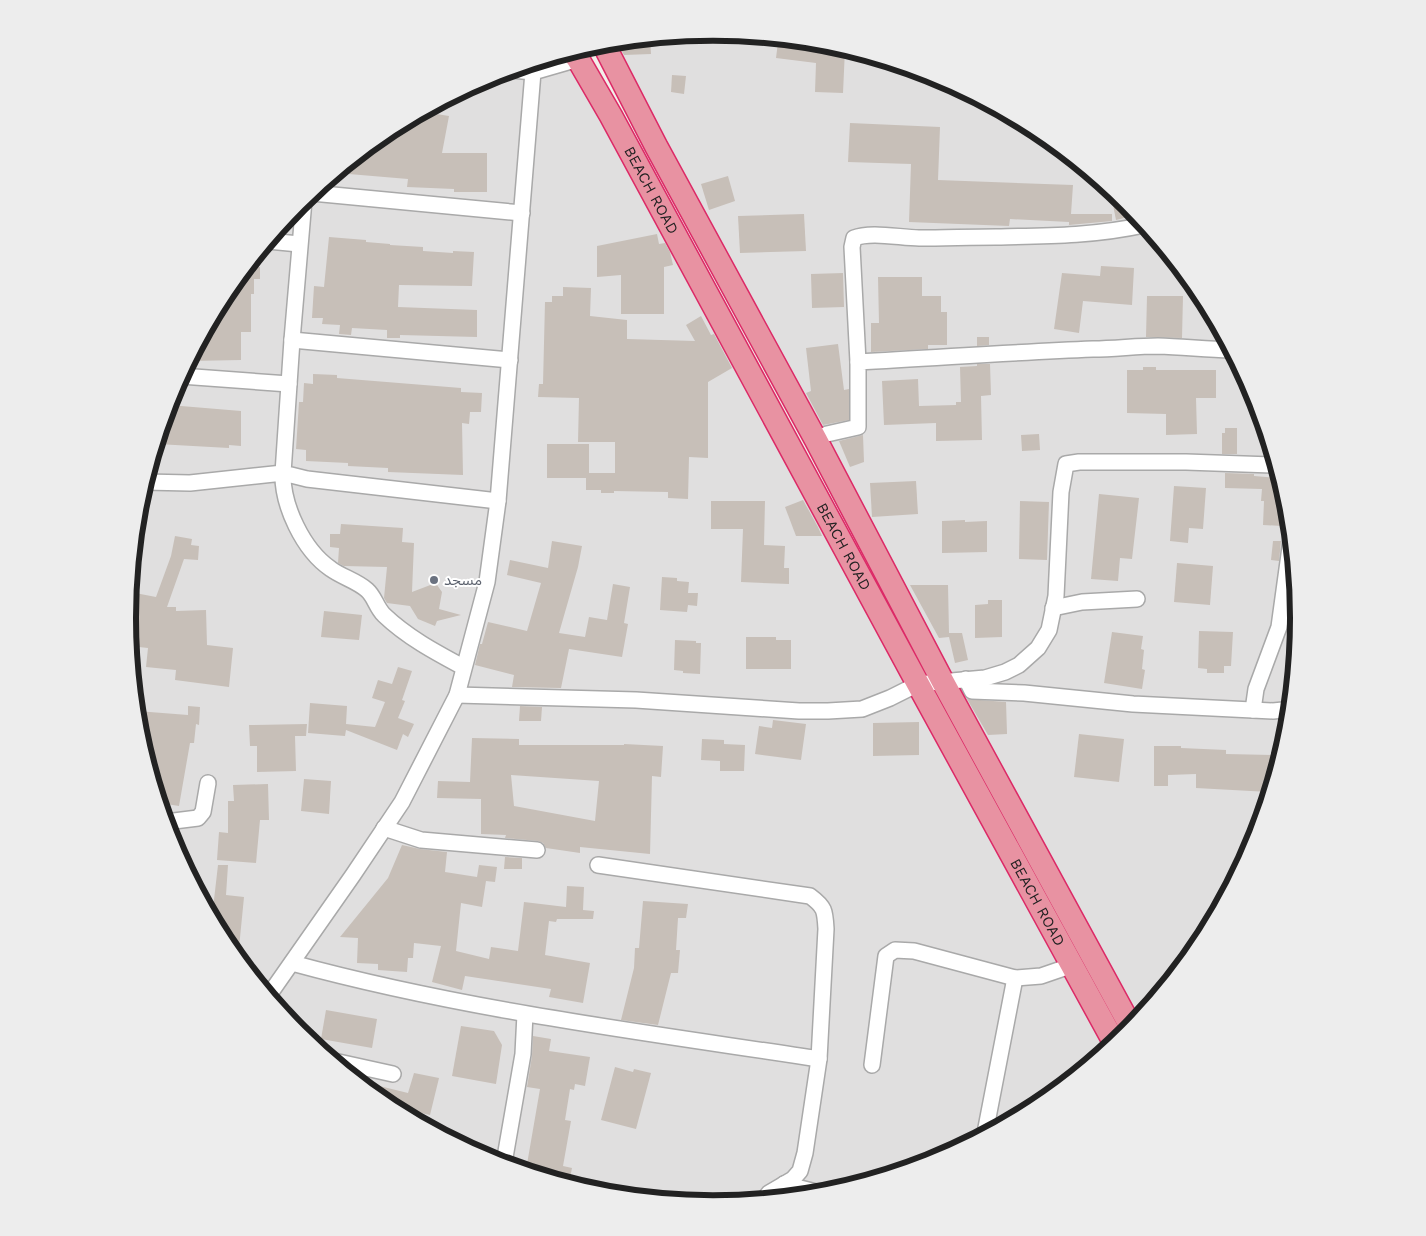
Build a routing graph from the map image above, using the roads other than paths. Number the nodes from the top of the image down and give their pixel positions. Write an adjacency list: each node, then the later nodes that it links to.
1 (607, 51): 18 (highway, BEACH ROAD)
2 (577, 58): 29 (highway, BEACH ROAD)
3 (550, 65): 5 (street)
4 (529, 72): 5 (street)
5 (533, 72): 8 (street)
6 (322, 194): 8 (street)
7 (303, 213): 11 (street)
8 (522, 213): 14 (street)
9 (1136, 227): 15 (street)
10 (276, 242): 11 (street)
11 (299, 244): 12 (street)
12 (292, 340): 14 (street); 17 (street)
13 (1223, 350): 15 (street)
14 (510, 360): 22 (street)
15 (858, 362): 18 (street)
16 (190, 377): 17 (street)
17 (289, 384): 20 (street)
18 (816, 440): 28 (highway, BEACH ROAD)
19 (1269, 465): 25 (street)
20 (283, 473): 21 (street); 22 (street); 26 (street)
21 (153, 482)
22 (498, 501): 26 (street)
23 (1287, 566): 31 (street)
24 (1137, 599): 25 (street)
25 (1053, 608): 27 (street)
26 (463, 668): 30 (street)
27 (966, 679): 28 (street); 31 (street)
28 (943, 682): 29 (street); 43 (highway, BEACH ROAD)
29 (918, 684): 30 (street); 39 (highway, BEACH ROAD)
30 (456, 695): 35 (street)
31 (1254, 710): 32 (street)
32 (1283, 710)
33 (208, 783): 34 (street)
34 (174, 821)
35 (384, 828): 36 (street); 38 (street)
36 (537, 850)
37 (598, 865): 45 (street)
38 (292, 964): 41 (street); 42 (street)
39 (1073, 965): 40 (street); 44 (highway, BEACH ROAD)
40 (1015, 978): 47 (street); 49 (street)
41 (273, 990)
42 (525, 1014): 45 (street); 50 (street)
43 (1127, 1020)
44 (1111, 1036)
45 (819, 1059): 51 (street)
46 (347, 1064): 48 (street)
47 (872, 1064)
48 (393, 1074)
49 (987, 1125)
50 (505, 1156)
51 (784, 1184): 52 (street); 53 (street)
52 (800, 1188)
53 (771, 1192)

